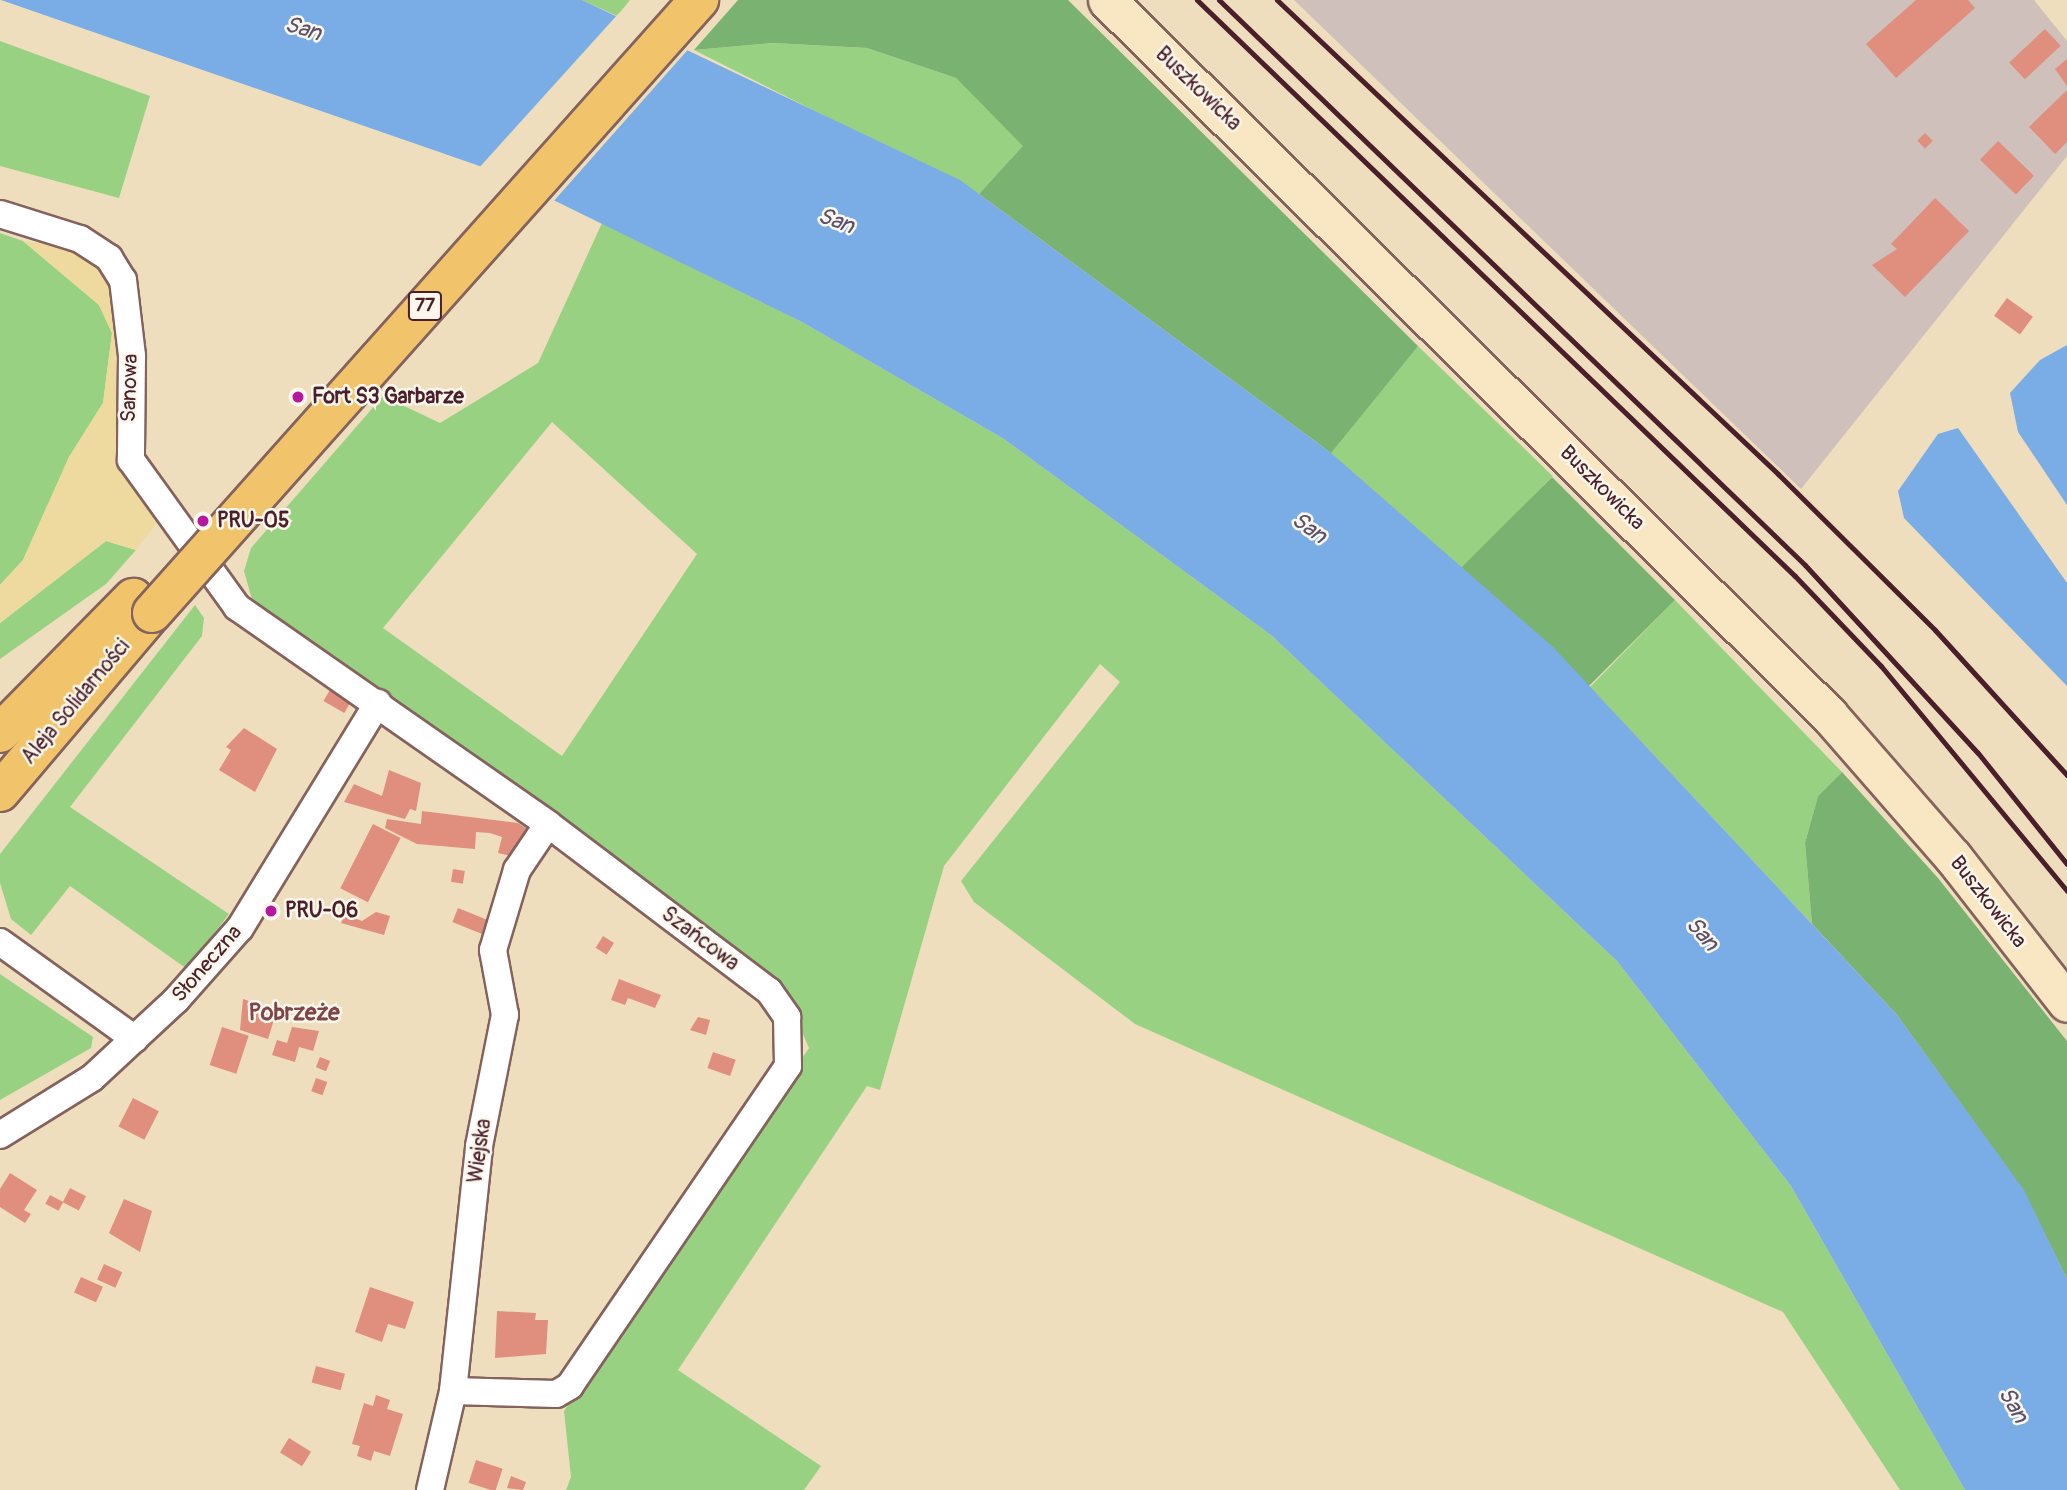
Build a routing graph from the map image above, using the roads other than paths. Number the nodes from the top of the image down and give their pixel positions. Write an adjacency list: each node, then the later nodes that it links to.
1 (664, 0): 5 (highway, 77)
2 (699, 0): 5 (highway, 77, bridge)
3 (1107, 0): 12 (street, Buszkowicka)
4 (0, 214): 6 (street, Sanowa)
5 (142, 605): 8 (highway, Aleja Solidarności / 77); 9 (highway, Aleja Solidarności / 77)
6 (236, 607): 7 (street, Szańcowa)
7 (378, 703): 10 (street, Szańcowa); 13 (street, Słoneczna)
8 (0, 733)
9 (0, 792)
10 (548, 824): 15 (street, Wiejska); 15 (street, Szańcowa)
11 (0, 942): 13 (street)
12 (2067, 1003)
13 (135, 1039): 14 (street, Słoneczna)
14 (0, 1135)
15 (453, 1391): 16 (street, Wiejska)
16 (430, 1490)

